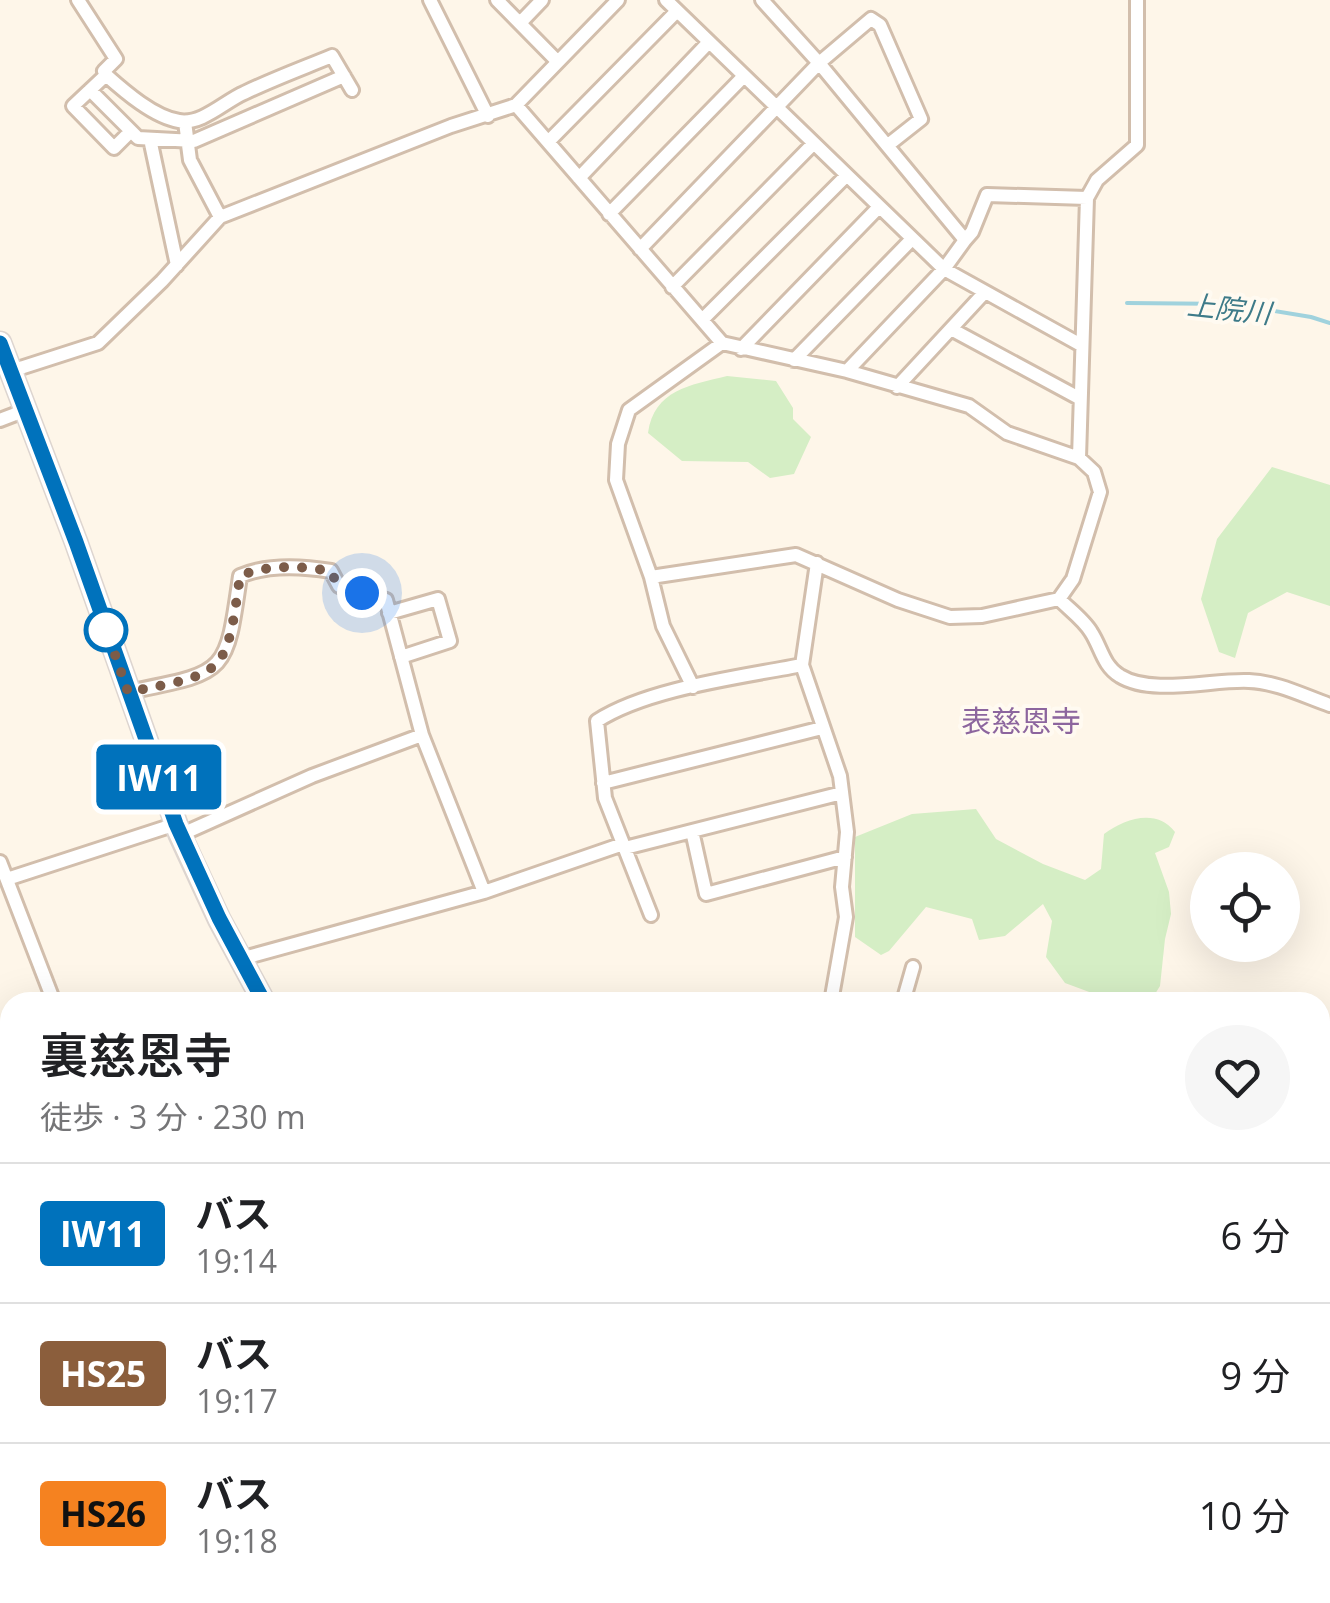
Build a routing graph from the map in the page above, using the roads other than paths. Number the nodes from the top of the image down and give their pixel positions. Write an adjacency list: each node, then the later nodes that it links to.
1 (78, 0): 14 (street)
2 (430, 0): 21 (street)
3 (497, 0): 10 (street)
4 (542, 0): 10 (street)
5 (618, 0): 12 (street)
6 (666, 0): 9 (street)
7 (762, 0): 13 (street)
8 (1137, 0): 31 (street)
9 (677, 11): 11 (street); 26 (street)
10 (520, 23): 12 (street)
11 (709, 42): 16 (street); 30 (street)
12 (557, 61): 19 (street)
13 (819, 63): 20 (street); 28 (street); 28 (street)
14 (106, 75): 17 (street); 22 (street)
15 (344, 76): 18 (street); 22 (street); 25 (street)
16 (744, 76): 20 (street); 33 (street)
17 (90, 90): 23 (street); 23 (street)
18 (352, 90)
19 (516, 104): 21 (street); 26 (street)
20 (777, 109): 27 (street); 37 (street)
21 (488, 116): 34 (street)
22 (185, 122): 25 (street)
23 (131, 131): 24 (street)
24 (150, 139): 25 (street); 38 (street)
25 (188, 140): 34 (street)
26 (548, 142): 30 (street)
27 (813, 144): 29 (street); 40 (street)
28 (888, 145): 36 (street)
29 (846, 176): 32 (street); 42 (street)
30 (580, 178): 33 (street)
31 (1087, 198): 36 (street); 46 (street)
32 (878, 208): 35 (street); 47 (street)
33 (609, 214): 37 (street)
34 (220, 216): 38 (street)
35 (911, 240): 39 (street); 48 (street)
36 (964, 240): 39 (street)
37 (640, 250): 40 (street)
38 (177, 265): 49 (street)
39 (944, 270): 41 (street); 50 (street)
40 (672, 287): 42 (street)
41 (985, 292): 43 (street); 46 (street)
42 (702, 320): 44 (street)
43 (951, 329): 51 (street); 52 (street)
44 (722, 342): 47 (street); 57 (street)
45 (0, 343): 49 (main road)
46 (1080, 345): 52 (street)
47 (740, 349): 48 (street)
48 (794, 360): 50 (street)
49 (11, 371): 53 (main road)
50 (847, 371): 51 (street)
51 (897, 387): 55 (street)
52 (1079, 398): 55 (street)
53 (26, 410): 54 (street); 63 (main road)
54 (0, 420)
55 (1080, 458): 58 (street)
56 (818, 563): 57 (street); 58 (street); 61 (street)
57 (651, 577): 62 (street)
58 (1059, 599): 64 (street)
59 (390, 613): 60 (street); 60 (street); 63 (street)
60 (401, 658): 66 (street)
61 (802, 665): 62 (street); 65 (street)
62 (693, 688): 67 (street)
63 (128, 692): 69 (main road)
64 (1330, 705)
65 (822, 728): 67 (street); 68 (street)
66 (422, 735): 69 (street); 75 (street)
67 (603, 783): 71 (street)
68 (842, 793): 70 (street); 72 (street)
69 (178, 829): 74 (street); 77 (main road)
70 (692, 831): 71 (street); 72 (street)
71 (624, 846): 75 (street); 76 (street)
72 (845, 857): 81 (street)
73 (0, 862): 74 (street)
74 (7, 880): 79 (street)
75 (484, 892): 77 (street)
76 (651, 915)
77 (240, 959): 80 (main road)
78 (913, 966): 82 (street)
79 (50, 992)
80 (258, 992)
81 (833, 992)
82 (905, 992)

